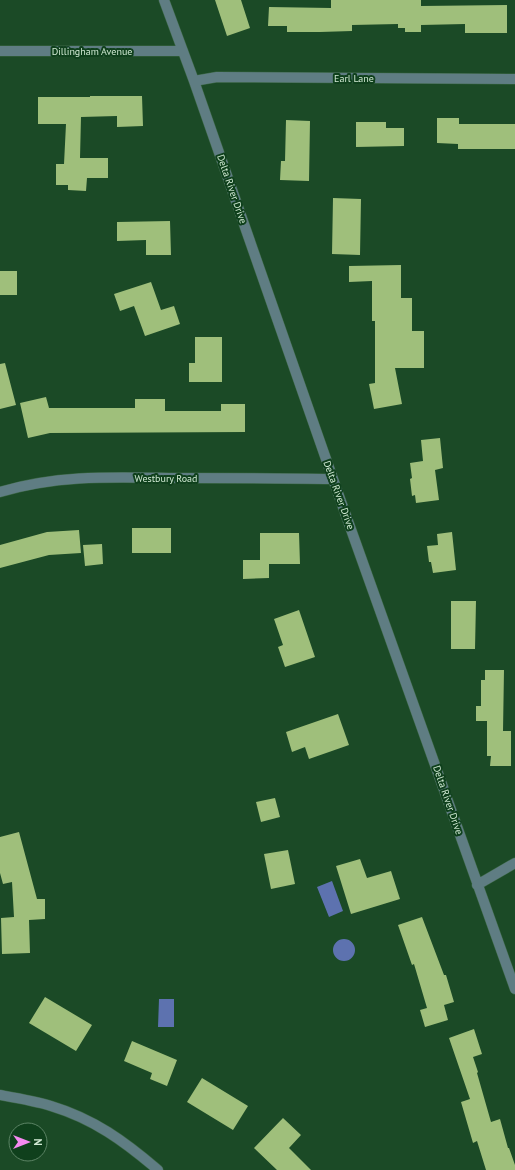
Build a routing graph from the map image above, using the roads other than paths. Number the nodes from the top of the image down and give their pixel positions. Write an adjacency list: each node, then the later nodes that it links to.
1 (164, 0): 3 (street, Delta River Drive)
2 (0, 51): 3 (street, Dillingham Avenue)
3 (183, 51): 5 (street, Delta River Drive)
4 (515, 79): 5 (street, Earl Lane)
5 (194, 81): 6 (street, Delta River Drive)
6 (333, 479): 7 (street, Westbury Road); 9 (street, Delta River Drive)
7 (0, 492)
8 (515, 863): 9 (street)
9 (477, 885): 10 (street, Delta River Drive)
10 (515, 990)
11 (0, 1095): 12 (street)
12 (158, 1170)

